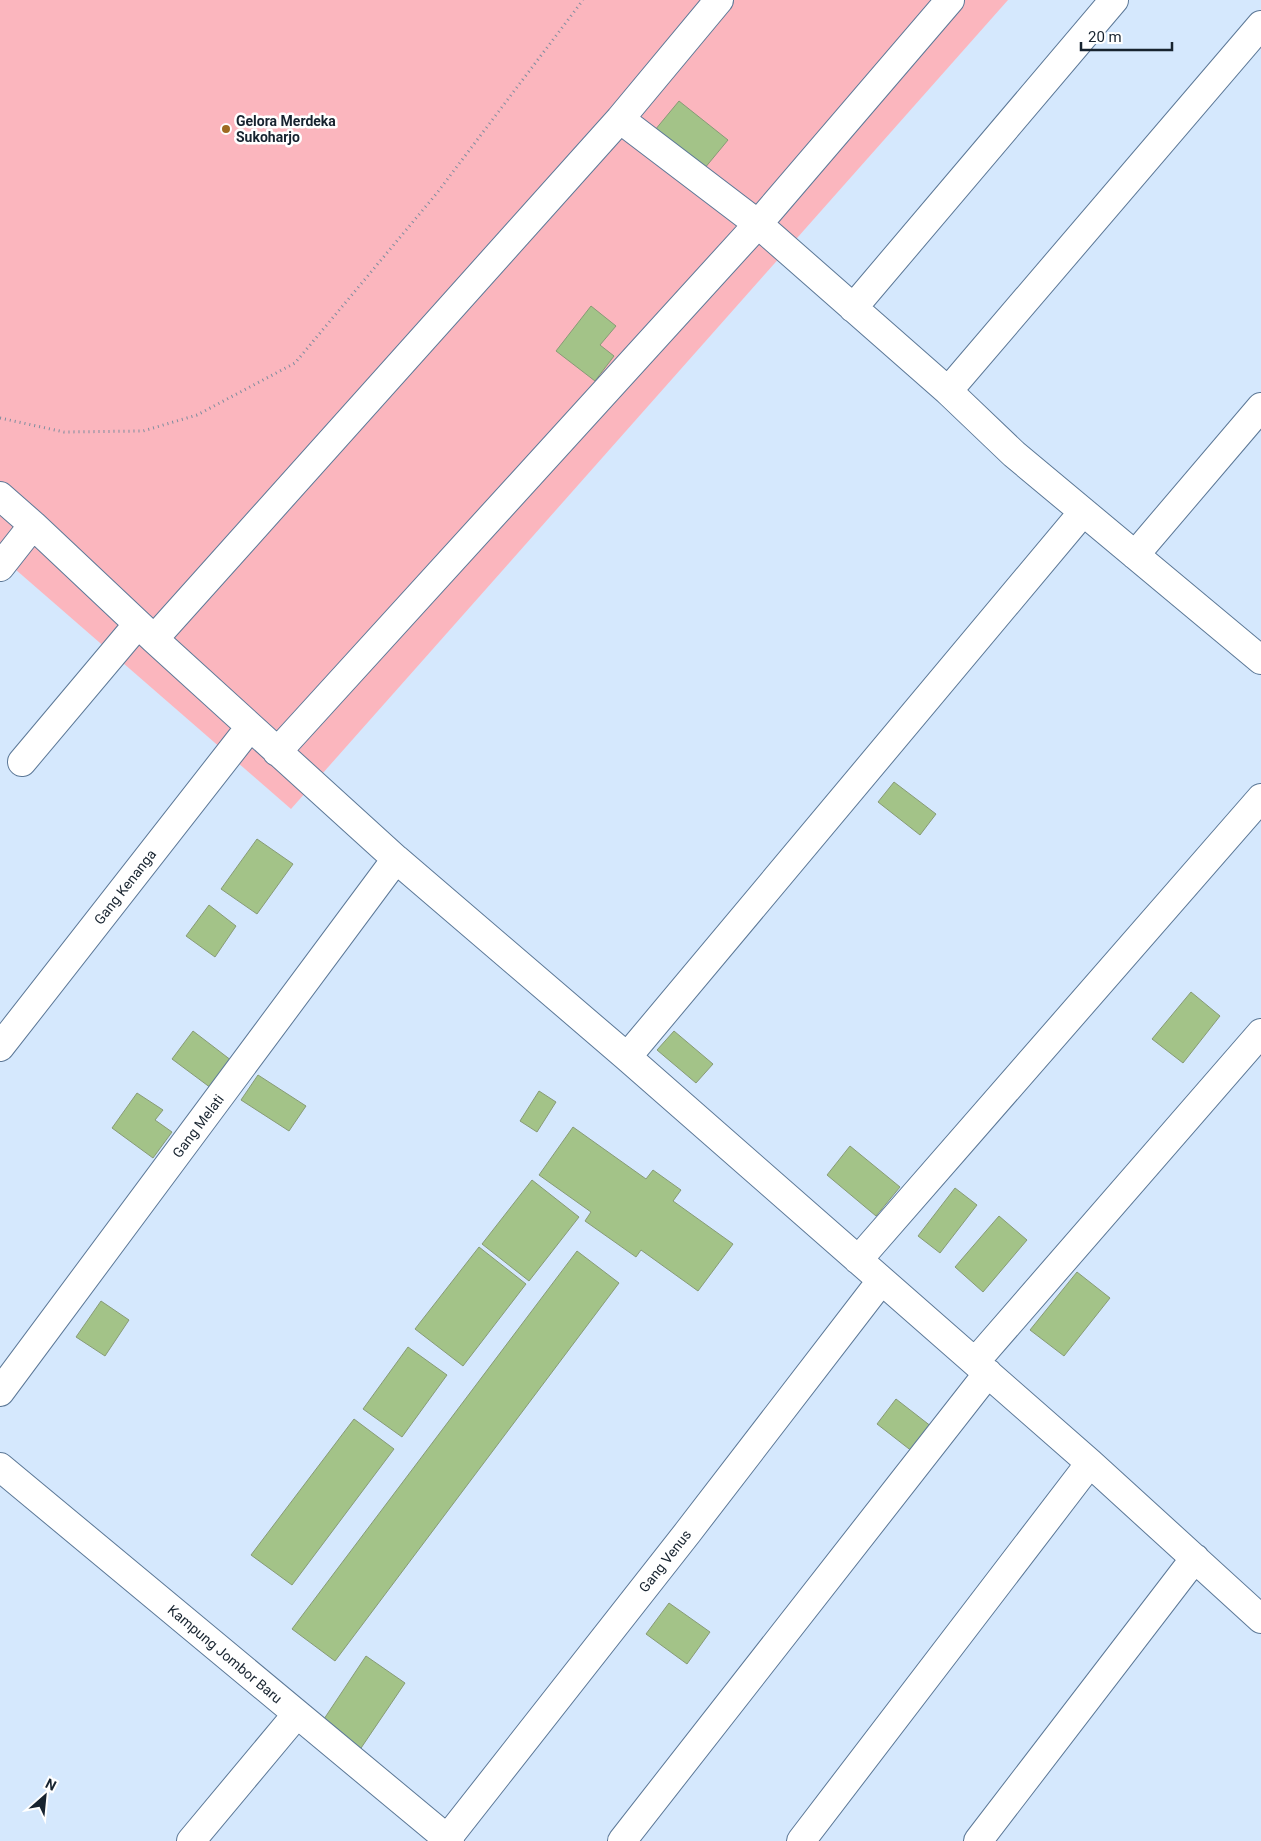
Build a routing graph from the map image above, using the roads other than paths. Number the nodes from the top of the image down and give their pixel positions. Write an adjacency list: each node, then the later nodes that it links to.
1 (719, 0): 5 (street)
2 (950, 0): 6 (street)
3 (1114, 0): 7 (street)
4 (1261, 25): 8 (street)
5 (620, 119): 6 (street); 15 (street)
6 (758, 224): 7 (street); 18 (street)
7 (852, 308): 8 (street)
8 (948, 392): 11 (street)
9 (1261, 408): 13 (street)
10 (0, 496): 12 (street)
11 (1083, 512): 13 (street); 24 (street)
12 (33, 525): 14 (street); 15 (street)
13 (1135, 555): 16 (street)
14 (0, 567)
15 (146, 632): 17 (street); 19 (street)
16 (1261, 660)
17 (250, 727): 18 (street); 23 (street, Gang Kenanga)
18 (277, 752): 21 (street)
19 (22, 762)
20 (1261, 798): 25 (street)
21 (396, 859): 24 (street); 28 (street, Gang Melati)
22 (1261, 1033): 27 (street)
23 (0, 1047)
24 (626, 1057): 25 (street)
25 (858, 1260): 26 (street)
26 (881, 1280): 27 (street); 34 (street, Gang Venus)
27 (981, 1368): 29 (street); 36 (street)
28 (0, 1392)
29 (1090, 1463): 31 (street); 37 (street)
30 (0, 1467): 33 (street, Kampung Jombor Baru)
31 (1195, 1558): 32 (street); 38 (street)
32 (1261, 1619)
33 (297, 1714): 34 (street, Kampung Jombor Baru); 35 (street)
34 (448, 1840)
35 (191, 1841)
36 (622, 1841)
37 (801, 1841)
38 (978, 1841)

